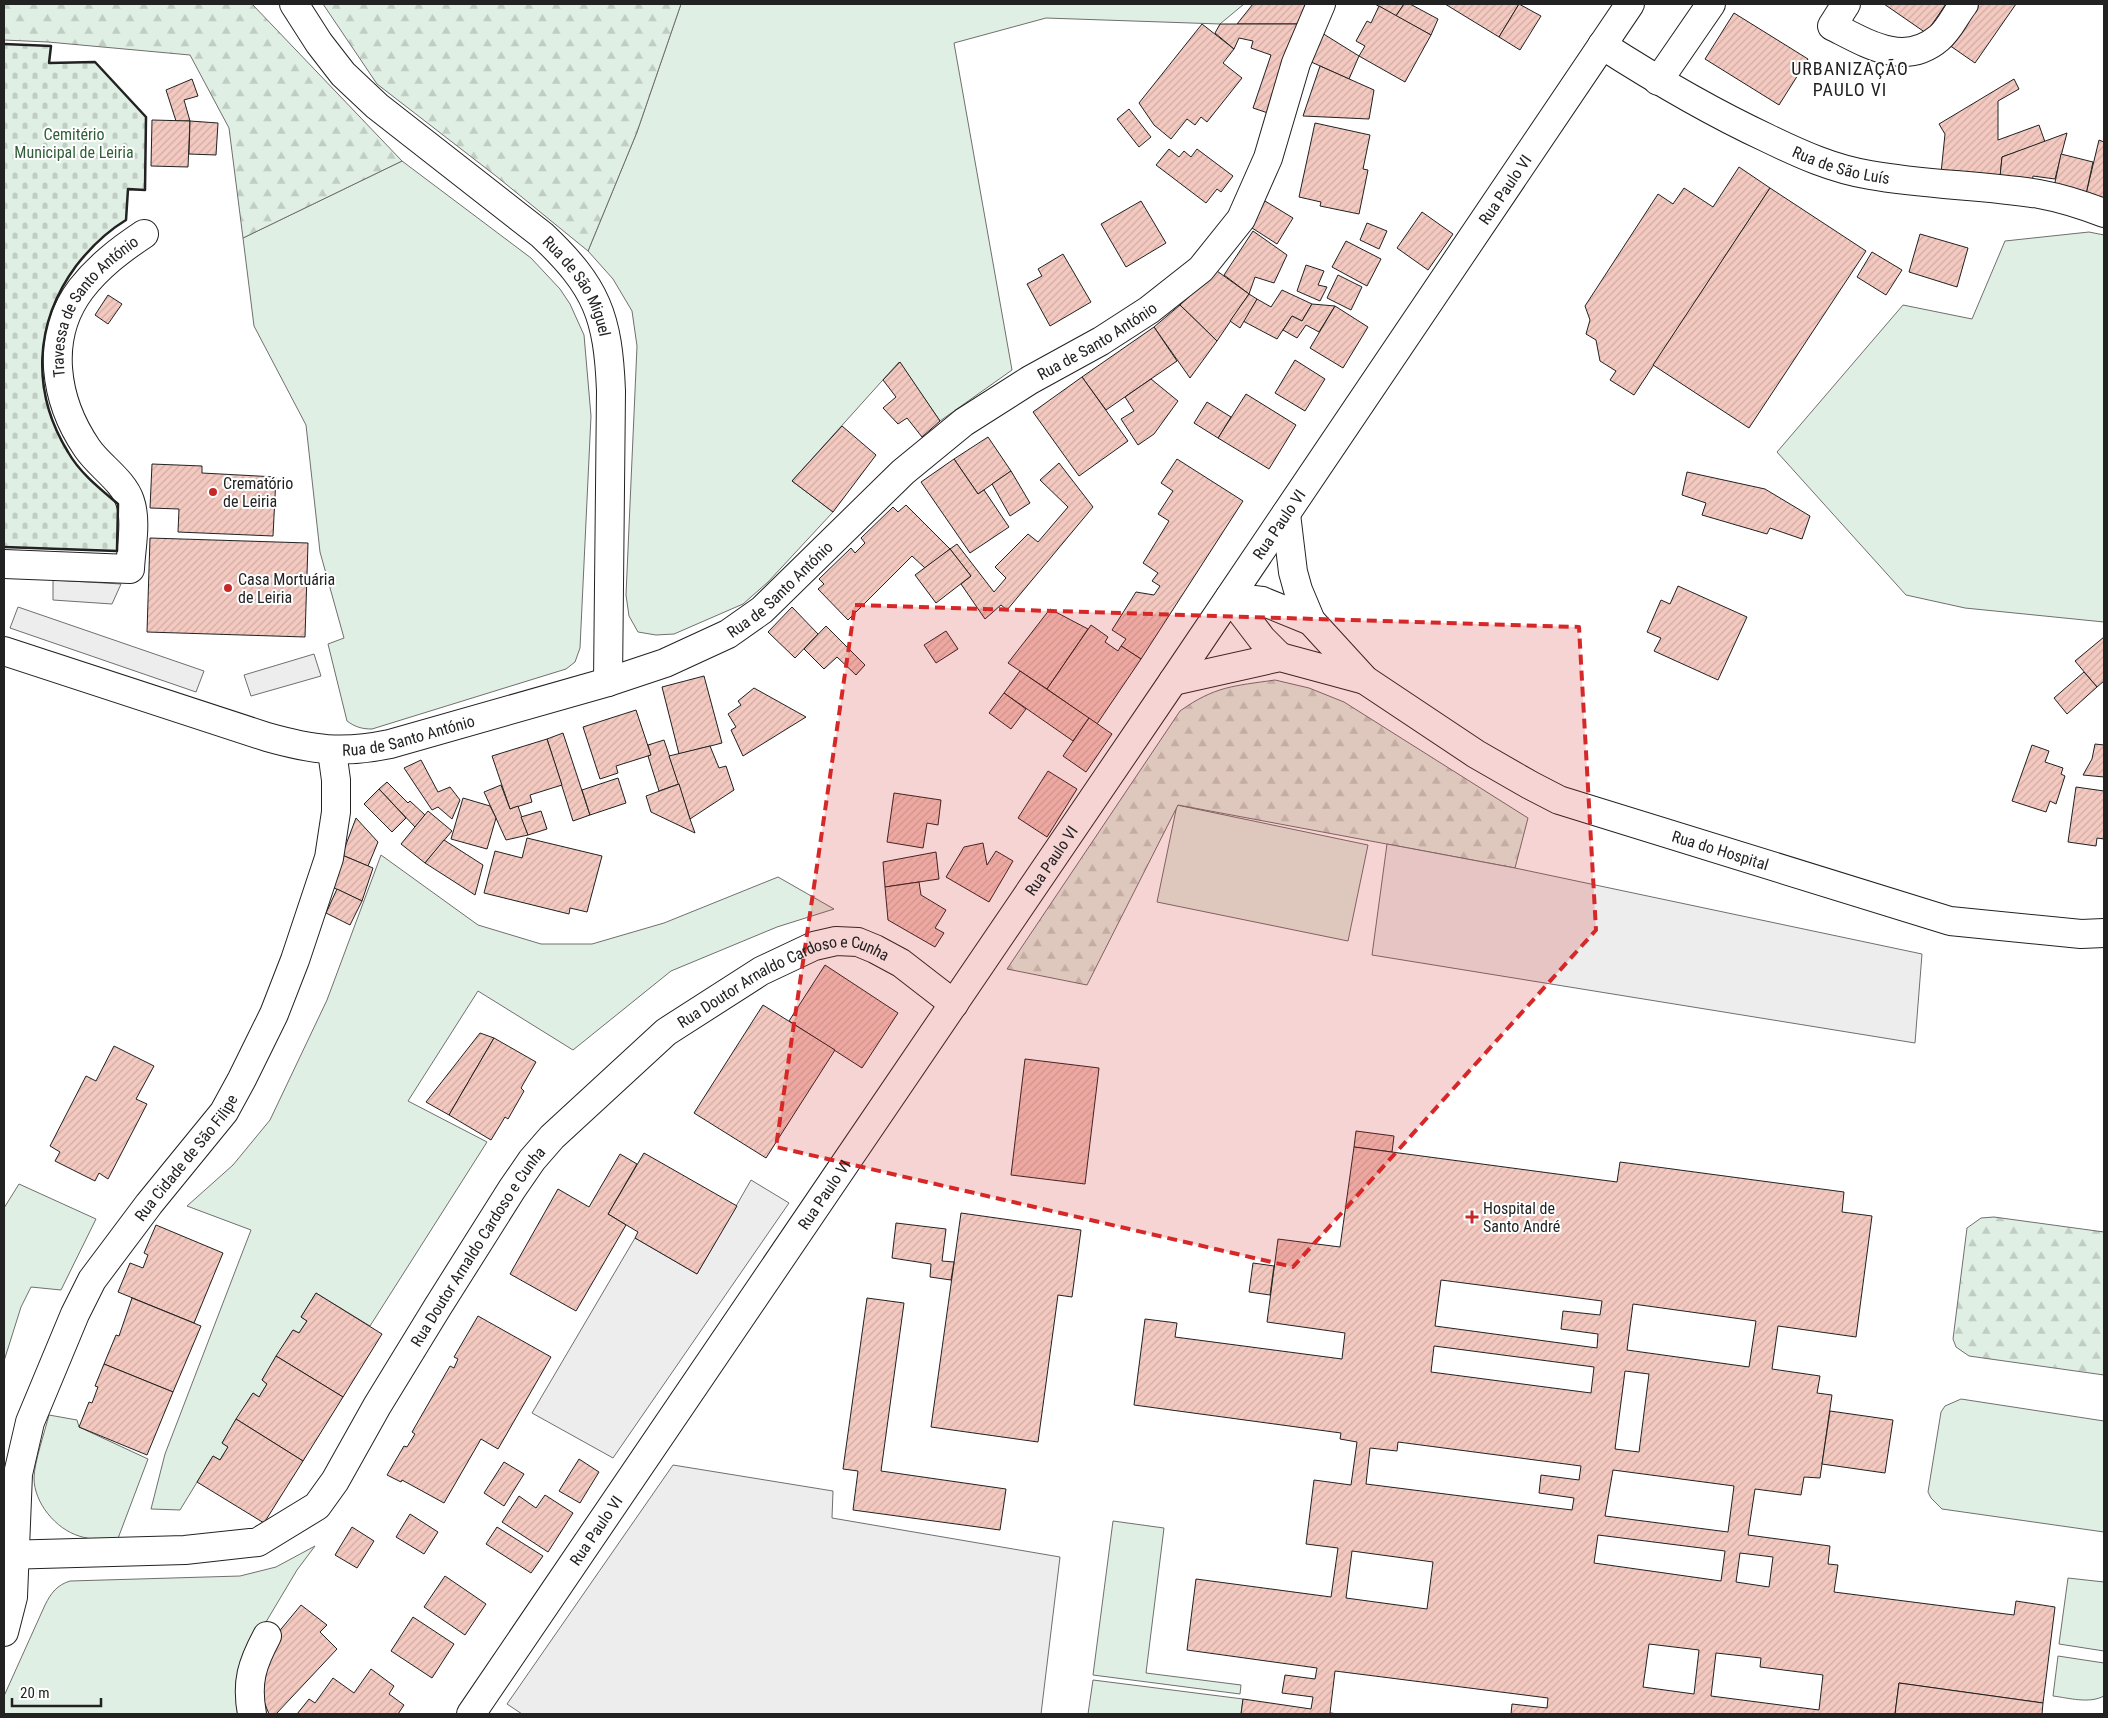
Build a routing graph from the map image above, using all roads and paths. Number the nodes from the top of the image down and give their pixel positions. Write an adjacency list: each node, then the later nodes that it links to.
1 (294, 4): 19 (street, Rua de São Miguel)
2 (1321, 4): 19 (street, Rua de Santo António)
3 (1630, 4): 7 (street, Rua Paulo VI)
4 (1711, 4): 8 (street)
5 (1846, 4): 6 (street)
6 (1964, 4)
7 (1602, 45): 8 (street, Rua de São Luís); 11 (street, Rua Paulo VI)
8 (1658, 81): 9 (street, Rua de São Luís)
9 (2104, 213)
10 (144, 234): 12 (street, Travessa de Santo António)
11 (1286, 514): 13 (street, Rua Paulo VI); 14 (street, Rua do Hospital)
12 (4, 564)
13 (1230, 597): 14 (street, Rua do Hospital); 16 (street, Rua do Hospital); 18 (street, Rua Paulo VI)
14 (1311, 621): 17 (street, Rua do Hospital)
15 (4, 651): 20 (street, Rua de Santo António)
16 (1280, 656): 17 (street, Rua do Hospital); 18 (street, Rua do Hospital)
17 (1365, 680): 21 (street, Rua do Hospital)
18 (1173, 681): 22 (street, Rua Paulo VI)
19 (608, 682): 20 (street, Rua de Santo António)
20 (332, 750): 23 (street, Rua Cidade de São Filipe)
21 (2104, 933)
22 (954, 1004): 23 (street, Rua Doutor Arnaldo Cardoso e Cunha); 27 (street, Rua Paulo VI)
23 (9, 1554): 24 (street, Rua Cidade de São Filipe)
24 (4, 1632)
25 (266, 1636): 26 (street)
26 (252, 1714)
27 (471, 1714)

